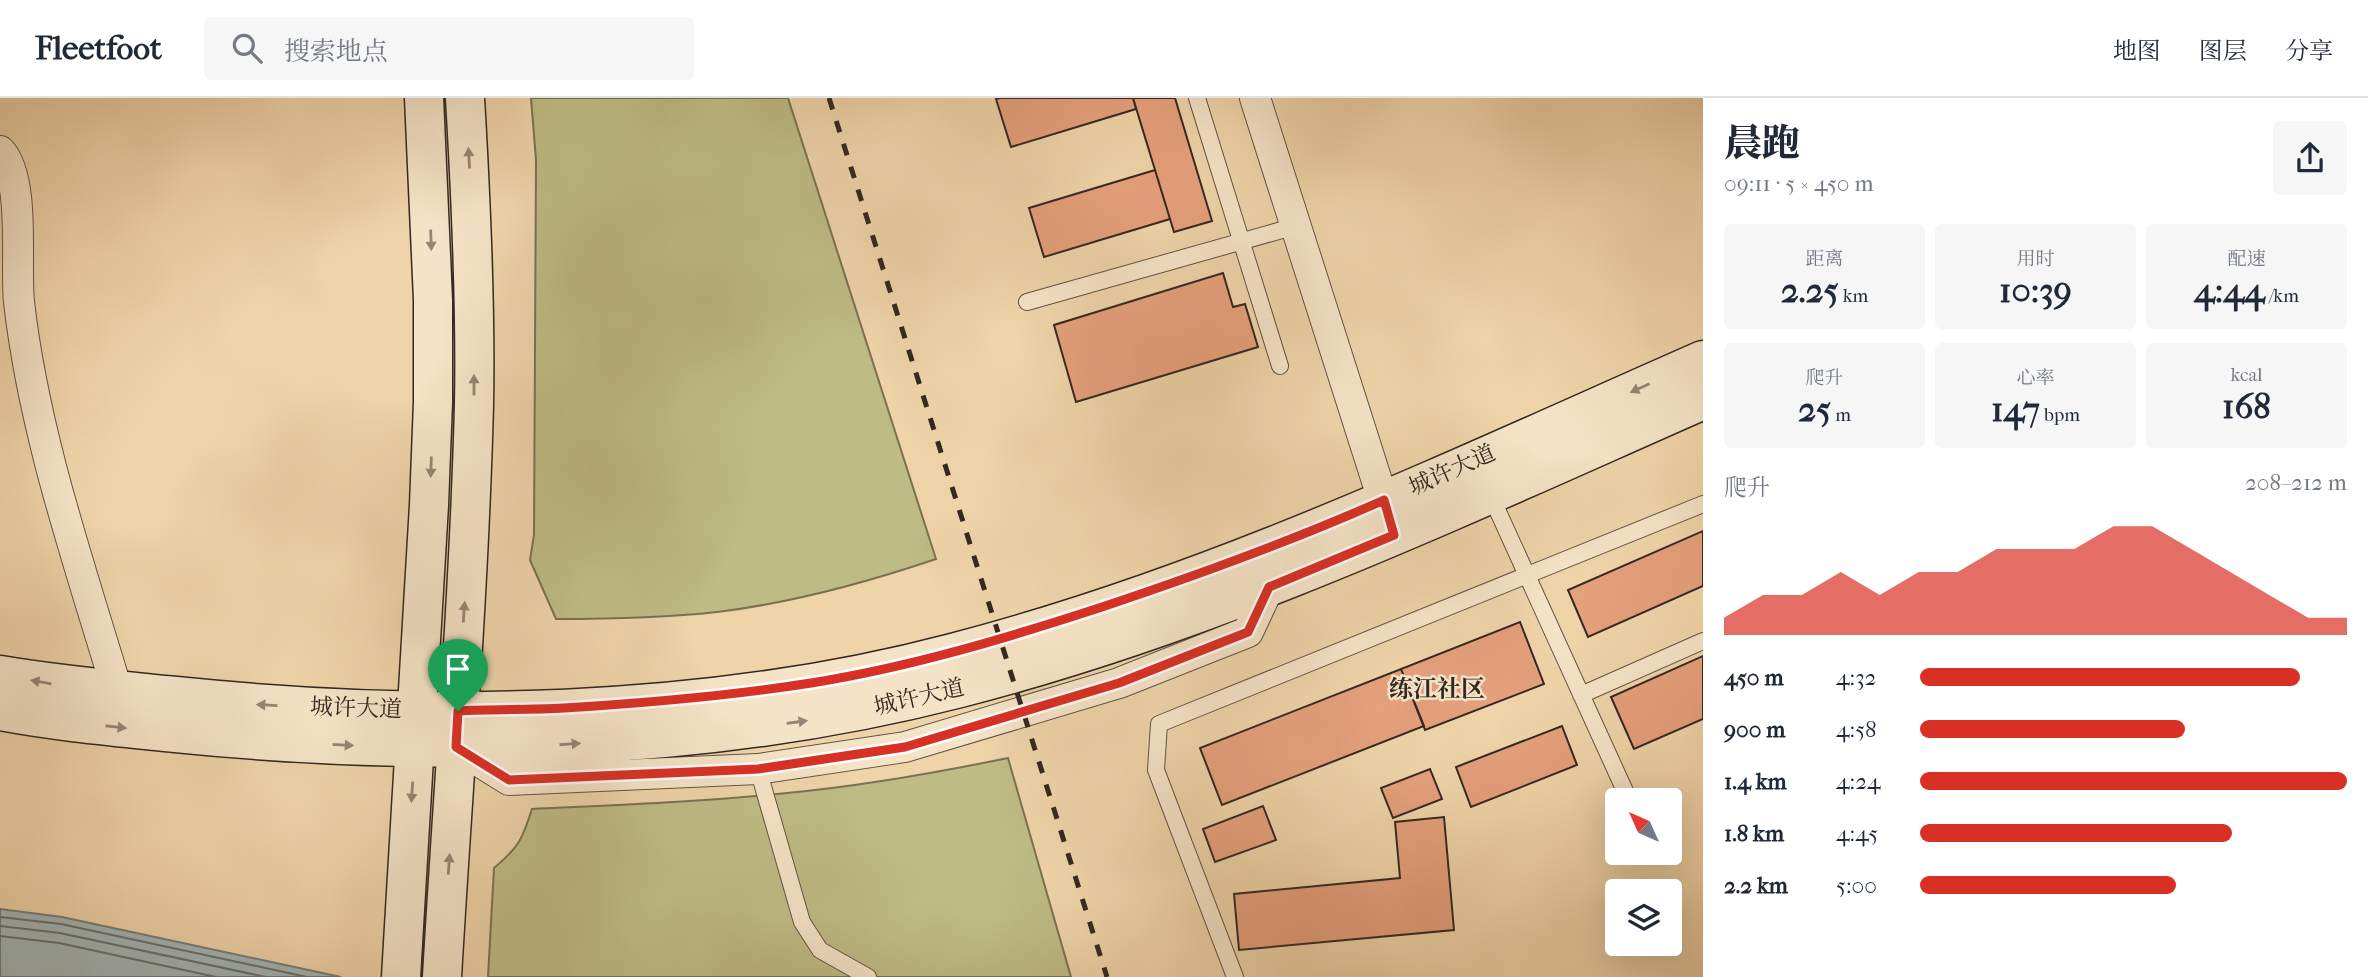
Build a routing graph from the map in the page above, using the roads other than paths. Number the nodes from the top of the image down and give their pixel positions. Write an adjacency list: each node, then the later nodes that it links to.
1 (424, 98): 22 (main road, one-way to 22)
2 (465, 98): 23 (main road, one-way to 2)
3 (1197, 98): 7 (lane)
4 (1255, 98): 6 (street)
5 (0, 151): 19 (street)
6 (1296, 226): 7 (lane); 14 (street)
7 (1241, 242): 8 (lane); 10 (lane)
8 (1027, 302)
9 (1703, 360): 14 (main road, 城许大道, one-way to 14)
10 (1280, 366)
11 (1703, 400): 12 (main road, 城许大道)
12 (1490, 494): 14 (main road, 城许大道); 15 (lane)
13 (1703, 504): 15 (lane)
14 (1389, 518): 16 (main road, 城许大道); 23 (main road, 城许大道)
15 (1527, 576): 20 (lane); 29 (lane)
16 (1269, 587): 23 (main road, 城许大道, one-way to 16); 24 (street)
17 (1703, 641): 20 (lane)
18 (0, 674): 19 (main road, 城许大道, one-way to 18)
19 (117, 690): 22 (main road, 城许大道, one-way to 19)
20 (1581, 695): 25 (lane)
21 (0, 711): 22 (main road, 城许大道, one-way to 22)
22 (416, 728): 23 (main road, 城许大道); 26 (main road, one-way to 26)
23 (457, 729): 24 (street); 27 (main road, one-way to 23)
24 (758, 769): 28 (lane)
25 (1624, 788)
26 (401, 977)
27 (442, 977)
28 (868, 977)
29 (1235, 977)

